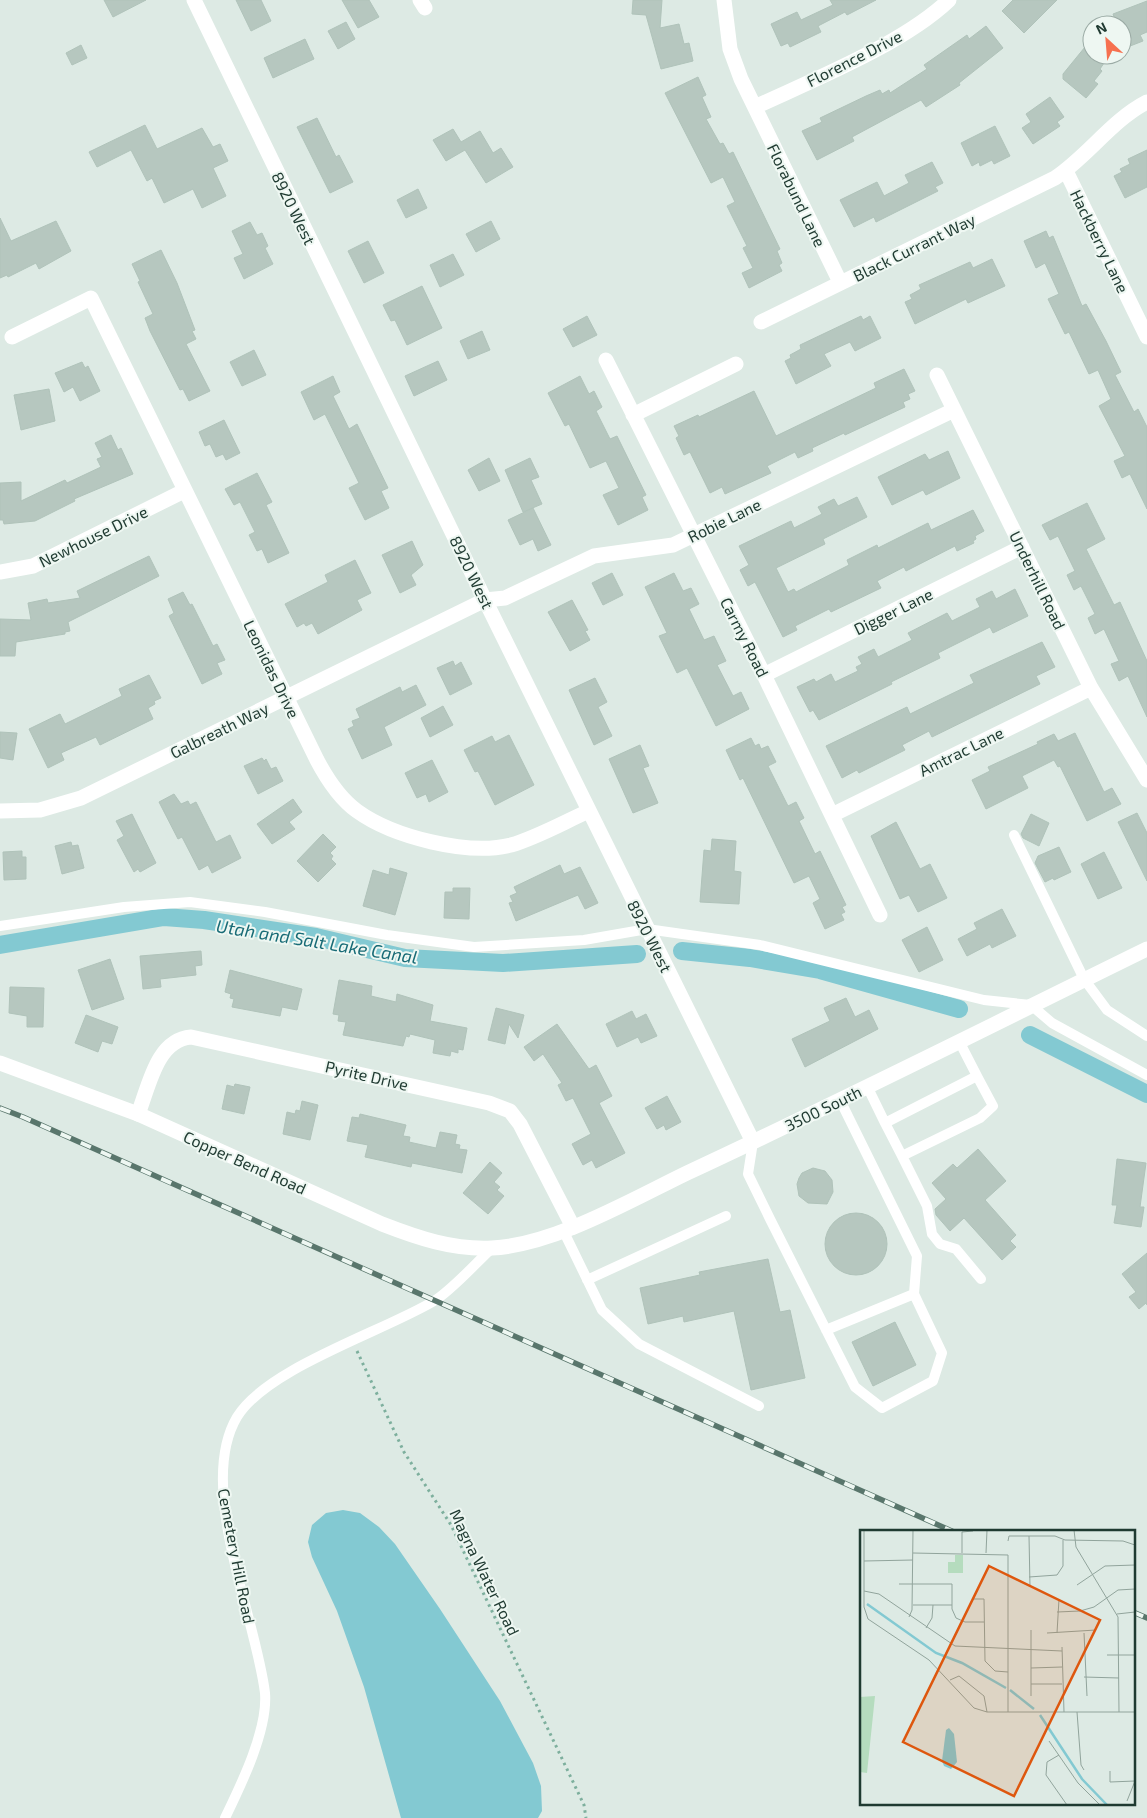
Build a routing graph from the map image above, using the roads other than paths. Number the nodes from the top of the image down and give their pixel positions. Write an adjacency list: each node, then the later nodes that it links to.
1 (194, 0): 20 (street, 8920 West)
2 (724, 0): 5 (street, Florabund Lane)
3 (950, 0): 5 (street, Florence Drive)
4 (1147, 102): 6 (street, Black Currant Way)
5 (754, 107): 7 (street, Florabund Lane)
6 (1066, 171): 7 (street, Black Currant Way); 10 (street, Hackberry Lane)
7 (840, 282): 8 (street, Black Currant Way)
8 (761, 322)
9 (12, 337): 16 (street, Leonidas Drive)
10 (1147, 337)
11 (606, 360): 15 (street, Carmy Road)
12 (736, 364): 15 (street)
13 (937, 375): 14 (street, Underhill Road)
14 (954, 410): 17 (street, Robie Lane); 18 (street, Underhill Road)
15 (633, 415): 17 (street, Carmy Road)
16 (184, 491): 19 (street, Newhouse Drive); 23 (street, Leonidas Drive)
17 (693, 534): 20 (street, Robie Lane); 21 (street, Carmy Road)
18 (1022, 547): 21 (street, Digger Lane); 22 (street, Underhill Road)
19 (0, 572)
20 (485, 600): 23 (street, Galbreath Way); 26 (street, 8920 West)
21 (764, 675): 27 (street, Carmy Road)
22 (1091, 688): 24 (street, Underhill Road); 27 (street, Amtrac Lane)
23 (286, 698): 25 (street, Galbreath Way); 26 (street, Leonidas Drive)
24 (1147, 780)
25 (0, 811)
26 (589, 811): 31 (street, 8920 West)
27 (832, 815): 29 (street, Carmy Road)
28 (1014, 835): 33 (lane)
29 (880, 915)
30 (0, 926): 31 (lane)
31 (647, 929): 34 (lane); 44 (street, 8920 West)
32 (1147, 949): 33 (street, 3500 South)
33 (1084, 979): 34 (street, 3500 South); 35 (lane)
34 (1029, 1007): 36 (street, 3500 South); 38 (lane)
35 (1147, 1036)
36 (959, 1041): 39 (lane); 40 (street, 3500 South)
37 (0, 1063): 42 (street, Copper Bend Road)
38 (1147, 1075)
39 (977, 1076): 43 (lane); 45 (lane)
40 (867, 1086): 41 (street, 3500 South); 43 (lane)
41 (840, 1100): 44 (street, 3500 South); 51 (lane)
42 (138, 1114): 47 (street, Pyrite Drive); 48 (street, Copper Bend Road)
43 (885, 1123): 45 (lane)
44 (753, 1142): 47 (street, 3500 South); 52 (lane)
45 (902, 1156): 49 (lane)
46 (726, 1216): 50 (lane)
47 (568, 1229): 48 (street, 3500 South); 50 (lane)
48 (492, 1248): 54 (lane, Cemetery Hill Road)
49 (981, 1278)
50 (587, 1280): 53 (lane)
51 (914, 1294): 52 (lane); 52 (lane)
52 (826, 1330)
53 (759, 1406)
54 (225, 1818)

